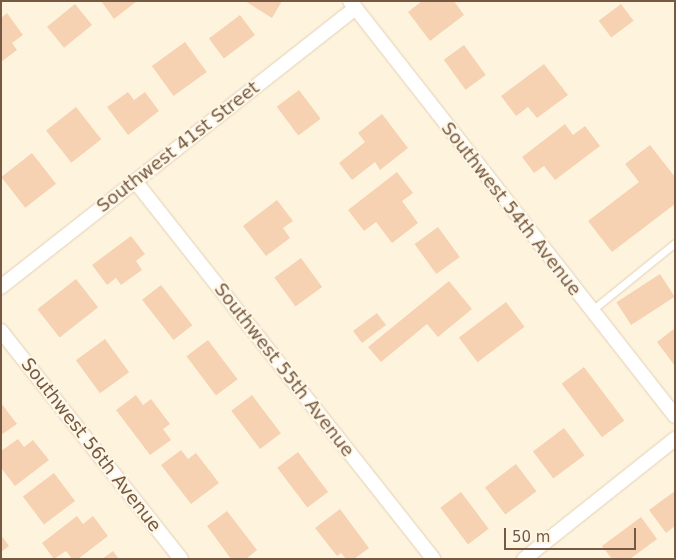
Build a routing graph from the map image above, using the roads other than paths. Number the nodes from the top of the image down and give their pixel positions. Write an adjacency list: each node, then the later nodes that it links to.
1 (352, 5): 2 (street, Southwest 41st Street); 5 (street, Southwest 54th Avenue)
2 (135, 181): 4 (street, Southwest 41st Street); 10 (street, Southwest 55th Avenue)
3 (675, 243): 5 (lane)
4 (1, 287)
5 (591, 311): 7 (street, Southwest 54th Avenue)
6 (1, 331): 9 (street, Southwest 56th Avenue)
7 (675, 416)
8 (675, 439): 11 (street)
9 (181, 559)
10 (433, 559)
11 (524, 559)

